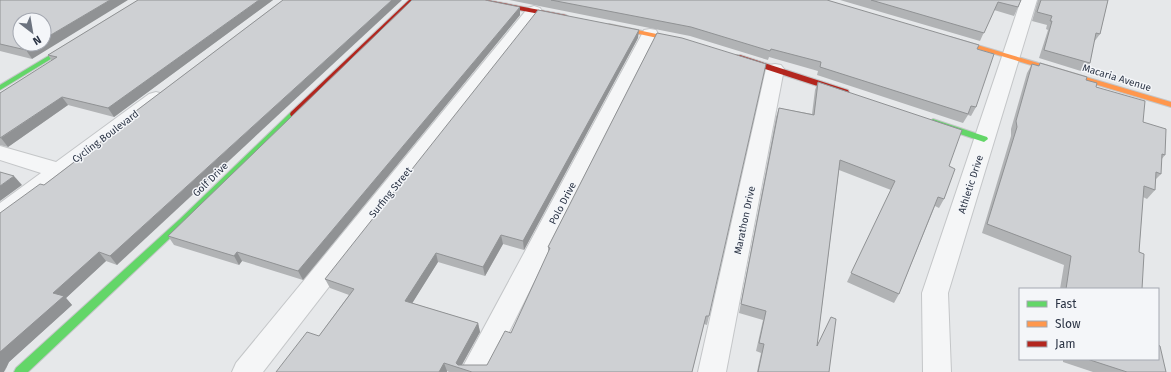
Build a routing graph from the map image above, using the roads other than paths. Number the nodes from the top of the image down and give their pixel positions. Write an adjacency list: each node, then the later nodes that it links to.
1 (413, 0): 23 (street, Golf Drive)
2 (477, 0): 4 (street)
3 (1030, 0): 12 (street, Athletic Drive)
4 (534, 11): 5 (street); 24 (street, Surfing Street)
5 (573, 19)
6 (596, 23): 7 (street)
7 (650, 34): 10 (street); 25 (street, Polo Drive)
8 (944, 37): 12 (street, Macaria Avenue)
9 (81, 38): 15 (street)
10 (691, 43)
11 (729, 55): 13 (street)
12 (1011, 57): 17 (street, Macaria Avenue); 19 (street, Athletic Drive)
13 (775, 69): 16 (street); 26 (street, Marathon Drive)
14 (172, 86): 21 (street, Cycling Boulevard)
15 (0, 88)
16 (857, 96)
17 (1171, 105)
18 (924, 119): 19 (street)
19 (984, 139): 27 (street, Athletic Drive)
20 (0, 153): 21 (street)
21 (58, 171): 22 (street, Cycling Boulevard)
22 (0, 214)
23 (20, 372)
24 (246, 372)
25 (474, 372)
26 (712, 372)
27 (937, 372)

